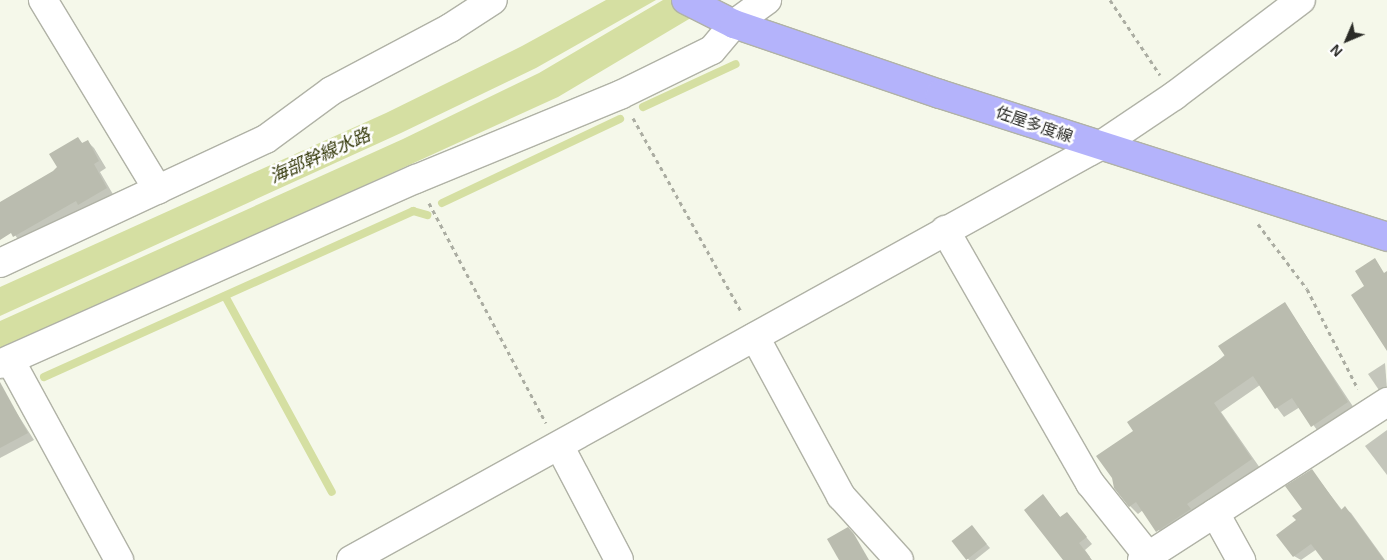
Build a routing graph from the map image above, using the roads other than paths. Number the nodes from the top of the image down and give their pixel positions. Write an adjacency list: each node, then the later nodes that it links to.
1 (43, 0): 8 (street)
2 (493, 0): 8 (street)
3 (686, 0): 6 (main road, 佐屋多度線)
4 (767, 0): 6 (street)
5 (1301, 0): 7 (street)
6 (734, 24): 7 (main road, 佐屋多度線); 13 (street)
7 (1098, 147): 9 (street); 10 (main road, 佐屋多度線)
8 (158, 190): 11 (street)
9 (945, 230): 12 (street); 18 (street)
10 (1387, 237)
11 (0, 263)
12 (755, 336): 15 (street); 21 (street)
13 (5, 362): 19 (street)
14 (1378, 407): 16 (street)
15 (560, 447): 17 (street); 20 (street)
16 (1215, 513): 18 (street); 22 (street)
17 (365, 557)
18 (1145, 558)
19 (119, 560)
20 (619, 560)
21 (899, 560)
22 (1241, 560)

